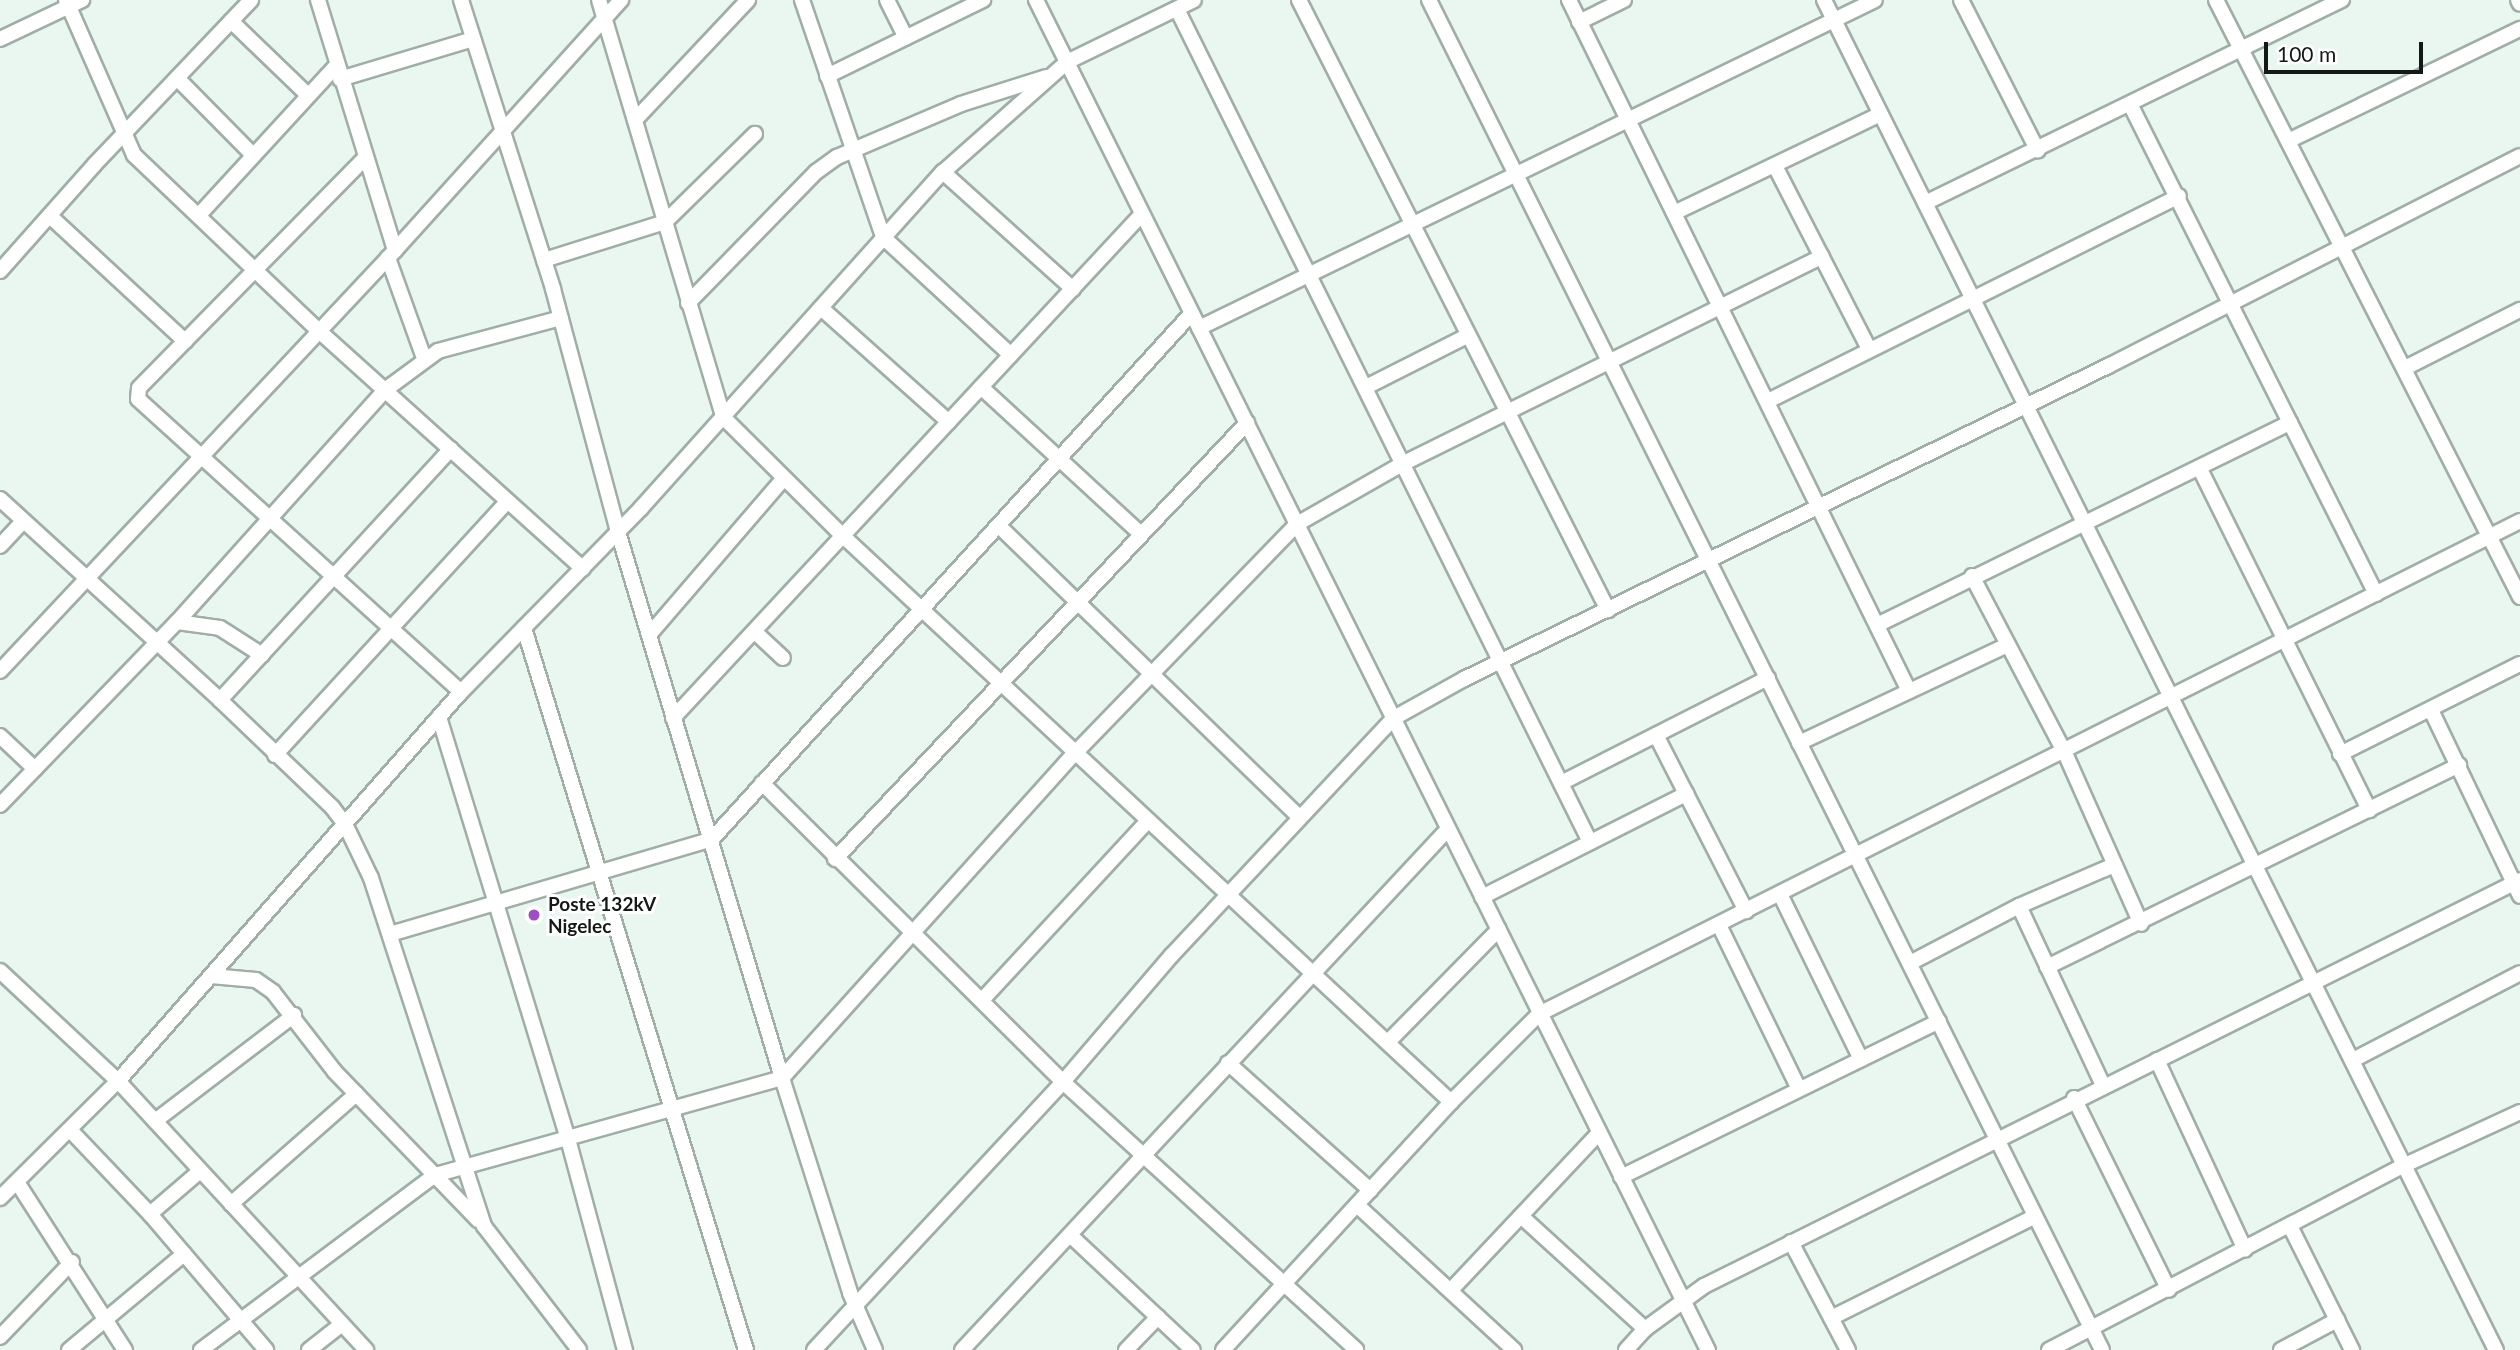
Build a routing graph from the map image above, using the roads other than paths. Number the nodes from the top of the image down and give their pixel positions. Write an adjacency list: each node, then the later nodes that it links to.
1 (251, 0): 24 (street)
2 (461, 0): 30 (street)
3 (599, 0): 23 (street)
4 (621, 0): 23 (street)
5 (748, 0): 40 (street)
6 (803, 0): 35 (street)
7 (887, 0): 29 (street)
8 (983, 0): 29 (street)
9 (1036, 0): 32 (street)
10 (1194, 0): 22 (street)
11 (1299, 0): 61 (street)
12 (1429, 0): 53 (street)
13 (1569, 0): 26 (street)
14 (1625, 0): 26 (street)
15 (1824, 0): 25 (street)
16 (1875, 0): 25 (street)
17 (1961, 0): 47 (street)
18 (2216, 0): 31 (street)
19 (2342, 0): 31 (street)
20 (320, 1): 33 (street)
21 (72, 2): 28 (street); 43 (street)
22 (1177, 9): 32 (street); 69 (street)
23 (604, 17): 40 (street); 42 (street)
24 (231, 21): 36 (street); 37 (street)
25 (1834, 21): 39 (street); 41 (street)
26 (1579, 22): 41 (street)
27 (2520, 29): 45 (street)
28 (0, 38)
29 (906, 38): 35 (street)
30 (473, 39): 33 (street); 42 (street)
31 (2243, 50): 38 (street); 45 (street)
32 (1067, 62): 34 (street); 56 (street)
33 (339, 72): 37 (street); 50 (street)
34 (1052, 75): 46 (street); 52 (street)
35 (827, 76): 46 (street)
36 (177, 78): 43 (street); 48 (street)
37 (307, 95): 48 (street)
38 (2131, 106): 47 (street); 54 (street)
39 (1881, 114): 51 (street); 55 (street)
40 (635, 120): 60 (street)
41 (1629, 121): 53 (street); 57 (street)
42 (504, 128): 64 (street); 66 (street)
43 (123, 134): 58 (street); 59 (street)
44 (755, 134): 60 (street)
45 (2288, 141): 63 (street)
46 (850, 149): 62 (street); 72 (street)
47 (2038, 151): 55 (street)
48 (253, 155): 58 (street)
49 (2520, 156): 63 (street)
50 (364, 159): 64 (street); 67 (street)
51 (1775, 166): 57 (street); 65 (street)
52 (943, 172): 62 (street); 70 (street)
53 (1517, 176): 61 (street); 86 (street)
54 (2179, 196): 71 (street); 73 (street)
55 (1925, 203): 71 (street)
56 (1142, 214): 70 (street); 76 (street)
57 (1674, 214): 75 (street)
58 (199, 215): 67 (street)
59 (51, 217): 68 (street); 82 (street)
60 (665, 222): 66 (street); 72 (street)
61 (1411, 226): 69 (street); 81 (street)
62 (883, 237): 74 (street); 84 (street)
63 (2342, 248): 73 (street); 87 (street)
64 (392, 254): 80 (street); 85 (street)
65 (1822, 256): 75 (street); 83 (street)
66 (544, 260): 78 (street)
67 (253, 268): 80 (street); 82 (street)
68 (0, 271)
69 (1311, 273): 79 (street); 89 (street)
70 (1073, 289): 84 (street)
71 (1976, 300): 83 (street); 92 (street)
72 (688, 303): 94 (street)
73 (2233, 303): 92 (street); 97 (street)
74 (821, 307): 94 (street); 95 (street)
75 (1719, 307): 86 (street); 91 (street)
76 (1191, 314): 79 (street); 100 (street)
77 (2519, 315): 87 (street)
78 (561, 318): 85 (street); 113 (street)
79 (1199, 328): 96 (street)
80 (319, 331): 90 (street); 99 (street)
81 (1467, 336): 89 (street); 93 (street)
82 (185, 341): 99 (street)
83 (1869, 349): 91 (street)
84 (1011, 355): 88 (street)
85 (424, 358): 90 (street)
86 (1611, 362): 93 (street); 118 (street)
87 (2405, 368): 116 (street)
88 (981, 387): 95 (street); 100 (street)
89 (1366, 387): 101 (street)
90 (384, 390): 98 (street); 107 (street)
91 (1768, 401): 106 (street)
92 (2027, 404): 106 (street); 109 (street)
93 (1506, 412): 101 (street); 127 (street)
94 (724, 418): 103 (street); 113 (street)
95 (949, 422): 115 (street)
96 (1247, 423): 111 (street); 114 (street)
97 (2290, 423): 102 (street); 123 (street)
98 (451, 449): 105 (street); 121 (street)
99 (203, 457): 107 (street); 122 (street)
100 (1060, 460): 112 (street); 114 (street)
101 (1404, 463): 111 (street); 139 (street)
102 (2200, 469): 109 (street); 134 (street)
103 (783, 479): 115 (street); 133 (street)
104 (0, 499): 108 (street)
105 (507, 502): 119 (street); 131 (street)
106 (1819, 503): 118 (street); 129 (street)
107 (269, 518): 121 (street); 128 (street)
108 (23, 521): 117 (street); 122 (street)
109 (2086, 521): 120 (street); 147 (street)
110 (2520, 521): 116 (street)
111 (1297, 524): 142 (street); 152 (street)
112 (1000, 527): 125 (street); 126 (street)
113 (618, 532): 119 (street); 133 (street)
114 (1141, 534): 125 (street)
115 (843, 536): 126 (street); 132 (street)
116 (2490, 536): 123 (street); 124 (street)
117 (0, 546)
118 (1709, 559): 127 (street); 143 (street)
119 (583, 569): 130 (street)
120 (1972, 576): 129 (street); 136 (street)
121 (334, 578): 131 (street); 137 (street)
122 (85, 580): 135 (street); 141 (street)
123 (2375, 594): 134 (street)
124 (2520, 597)
125 (1078, 602): 142 (street); 144 (street)
126 (922, 610): 144 (street); 162 (street)
127 (1608, 610): 139 (street)
128 (177, 622): 135 (street); 137 (street)
129 (1877, 625): 145 (street)
130 (524, 628): 146 (street); 177 (street)
131 (390, 630): 146 (street); 159 (street)
132 (755, 632): 138 (street); 151 (street)
133 (649, 635): 151 (street)
134 (2284, 640): 147 (street); 158 (street)
135 (155, 643): 148 (street); 161 (street)
136 (2007, 645): 145 (street); 157 (street)
137 (261, 655): 148 (street)
138 (783, 657)
139 (1501, 662): 152 (street); 163 (street)
140 (2520, 664): 149 (street)
141 (0, 671)
142 (1152, 674): 156 (street); 167 (street)
143 (1768, 678): 153 (street); 155 (street)
144 (1001, 683): 156 (street); 174 (street)
145 (1909, 691): 155 (street)
146 (461, 692): 150 (street)
147 (2172, 696): 157 (street); 176 (street)
148 (220, 700): 159 (street)
149 (2431, 710): 158 (street); 160 (street)
150 (439, 717): 169 (street); 182 (street)
151 (673, 718): 171 (street)
152 (1394, 718): 167 (street); 170 (street)
153 (1656, 735): 163 (street); 164 (street)
154 (0, 736): 161 (street)
155 (1799, 743): 173 (street)
156 (1076, 752): 168 (street); 188 (street)
157 (2065, 753): 173 (street); 175 (street)
158 (2340, 754): 166 (street)
159 (275, 755): 169 (street)
160 (2459, 765): 166 (street); 178 (street)
161 (35, 769): 165 (street)
162 (762, 783): 171 (street); 174 (street)
163 (1561, 783): 172 (street)
164 (1686, 794): 172 (street); 184 (street)
165 (0, 805)
166 (2369, 810): 176 (street)
167 (1299, 817): 180 (street)
168 (1148, 821): 180 (street); 197 (street)
169 (345, 824): 189 (street); 195 (street)
170 (1448, 829): 181 (street); 193 (street)
171 (712, 839): 177 (street); 206 (street)
172 (1590, 842): 181 (street)
173 (1855, 856): 179 (street); 190 (street)
174 (835, 859): 188 (street)
175 (2114, 865): 183 (street); 185 (street)
176 (2257, 867): 185 (street); 196 (street)
177 (600, 872): 182 (street); 214 (street)
178 (2518, 886): 196 (street)
179 (1780, 894): 184 (street); 202 (street)
180 (1227, 895): 193 (street); 208 (street)
181 (1482, 897): 187 (street)
182 (496, 901): 189 (street); 221 (street)
183 (2019, 906): 190 (street); 191 (street)
184 (1746, 911): 186 (street)
185 (2141, 924): 191 (street)
186 (1719, 925): 198 (street); 210 (street)
187 (1499, 929): 198 (street); 201 (street)
188 (909, 932): 197 (street); 206 (street)
189 (390, 934): 224 (street)
190 (1910, 963): 200 (street)
191 (2048, 967): 209 (street)
192 (0, 971): 207 (street)
193 (1313, 972): 201 (street); 205 (street)
194 (2520, 973): 204 (street)
195 (211, 976): 199 (street); 207 (street)
196 (2315, 983): 203 (street); 204 (street)
197 (982, 1000): 208 (street)
198 (1539, 1014): 213 (street); 219 (street)
199 (294, 1015): 211 (street); 216 (street)
200 (1939, 1021): 202 (street); 220 (street)
201 (1388, 1042): 213 (street)
202 (1861, 1059): 210 (street)
203 (2157, 1060): 209 (street); 240 (street)
204 (2353, 1060): 223 (street)
205 (1228, 1063): 222 (street); 229 (street)
206 (782, 1079): 214 (street); 248 (street)
207 (118, 1081): 216 (street); 218 (street)
208 (1063, 1082): 222 (street); 248 (street)
209 (2103, 1085): 212 (street)
210 (1799, 1089): 227 (street)
211 (356, 1094): 226 (street); 231 (street)
212 (2074, 1098): 220 (street); 246 (street)
213 (1451, 1102): 229 (street)
214 (672, 1110): 221 (street); 266 (street)
215 (2517, 1113): 217 (street); 223 (street)
216 (155, 1121): 225 (street)
217 (2520, 1129)
218 (71, 1131): 228 (street); 233 (street)
219 (1599, 1133): 227 (street); 234 (street)
220 (1996, 1137): 235 (street); 239 (street)
221 (568, 1139): 224 (street); 265 (street)
222 (1142, 1156): 238 (street); 244 (street)
223 (2405, 1165): 237 (street); 282 (street)
224 (462, 1168): 226 (street); 236 (street)
225 (200, 1171): 231 (street); 233 (street)
226 (435, 1175): 236 (street); 243 (street)
227 (1621, 1177): 247 (street)
228 (17, 1182): 230 (street); 242 (street)
229 (1370, 1190): 232 (street)
230 (0, 1198)
231 (231, 1204): 243 (street)
232 (1357, 1205): 244 (street); 245 (street)
233 (150, 1214): 241 (street)
234 (1521, 1216): 245 (street); 255 (street)
235 (2034, 1217): 251 (street); 256 (street)
236 (484, 1226): 264 (street)
237 (2290, 1226): 240 (street); 253 (street)
238 (1070, 1234): 249 (street); 269 (street)
239 (1791, 1242): 247 (street); 251 (street)
240 (2245, 1250): 246 (street)
241 (184, 1254): 250 (street); 252 (street)
242 (72, 1262): 250 (street); 257 (street)
243 (299, 1276): 252 (street); 254 (street)
244 (1284, 1284): 272 (street); 273 (street)
245 (1451, 1290): 274 (street)
246 (2169, 1290): 256 (street)
247 (1683, 1300): 255 (street); 276 (street)
248 (856, 1308): 267 (street); 268 (street)
249 (1158, 1317): 270 (street); 271 (street)
250 (106, 1318): 258 (street); 259 (street)
251 (1831, 1318): 277 (street)
252 (240, 1320): 260 (street); 261 (street)
253 (2337, 1320): 280 (street); 281 (street)
254 (342, 1324): 262 (street); 263 (street)
255 (1645, 1329): 275 (street)
256 (2091, 1329): 278 (street); 279 (street)
257 (0, 1337)
258 (69, 1350)
259 (125, 1350)
260 (201, 1350)
261 (266, 1350)
262 (309, 1350)
263 (366, 1350)
264 (579, 1350)
265 (625, 1350)
266 (746, 1350)
267 (814, 1350)
268 (875, 1350)
269 (962, 1350)
270 (1126, 1350)
271 (1194, 1350)
272 (1223, 1350)
273 (1356, 1350)
274 (1514, 1350)
275 (1626, 1350)
276 (1708, 1350)
277 (1848, 1350)
278 (2049, 1350)
279 (2102, 1350)
280 (2281, 1350)
281 (2353, 1350)
282 (2496, 1350)

